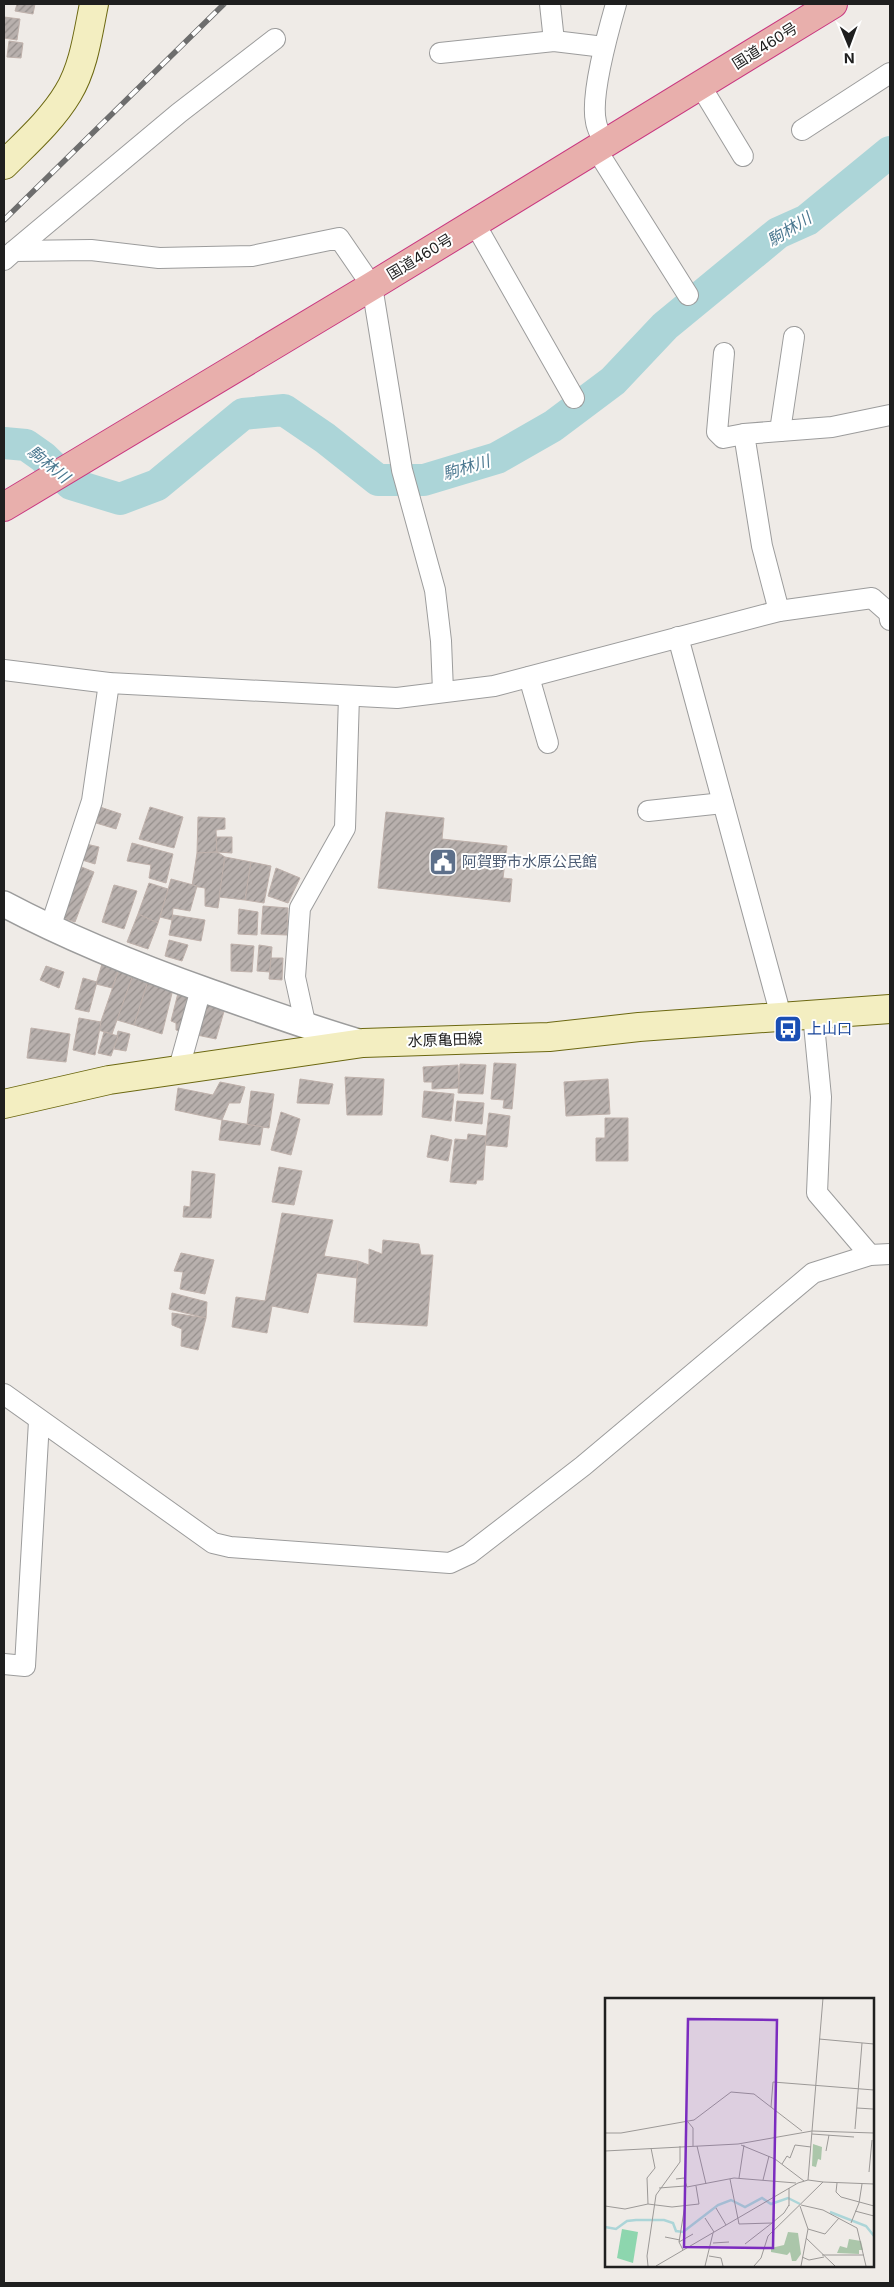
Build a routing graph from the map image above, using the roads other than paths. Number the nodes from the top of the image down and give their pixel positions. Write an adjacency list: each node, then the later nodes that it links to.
1 (94, 4): 14 (main road)
2 (550, 4): 6 (street)
3 (616, 4): 7 (street)
4 (833, 4): 10 (highway, 国道460号)
5 (275, 39): 16 (street)
6 (554, 41): 7 (street); 8 (street)
7 (604, 47): 12 (street)
8 (440, 54)
9 (890, 73): 11 (street)
10 (700, 85): 12 (highway, 国道460号); 13 (street)
11 (802, 130)
12 (600, 146): 15 (highway, 国道460号); 18 (street)
13 (743, 156)
14 (4, 165)
15 (475, 224): 17 (highway, 国道460号); 21 (street)
16 (9, 256): 17 (street)
17 (372, 286): 26 (highway, 国道460号); 33 (street)
18 (688, 295)
19 (794, 337): 24 (street)
20 (724, 353): 25 (street)
21 (574, 398)
22 (890, 410): 23 (street)
23 (890, 415): 24 (street)
24 (780, 431): 25 (street)
25 (744, 434): 27 (street)
26 (4, 507)
27 (779, 610): 28 (street); 29 (street)
28 (890, 615)
29 (678, 637): 31 (street); 36 (street)
30 (4, 670): 32 (street)
31 (529, 677): 33 (street); 35 (street)
32 (109, 683): 34 (street); 39 (street)
33 (444, 691): 34 (street)
34 (349, 696): 44 (street)
35 (548, 743)
36 (723, 803): 37 (street); 43 (street)
37 (648, 811)
38 (4, 904): 39 (street)
39 (50, 928): 40 (street)
40 (201, 989): 44 (street); 46 (street)
41 (890, 1009): 42 (main road, 水原亀田線)
42 (813, 1014): 43 (main road, 水原亀田線); 49 (street)
43 (781, 1016): 45 (main road, 水原亀田線)
44 (306, 1027): 45 (street)
45 (363, 1043): 46 (main road, 水原亀田線)
46 (179, 1068): 47 (main road, 水原亀田線)
47 (4, 1104)
48 (890, 1254): 49 (street)
49 (870, 1255): 51 (street)
50 (4, 1394): 51 (street)
51 (39, 1421): 52 (street)
52 (4, 1664)

